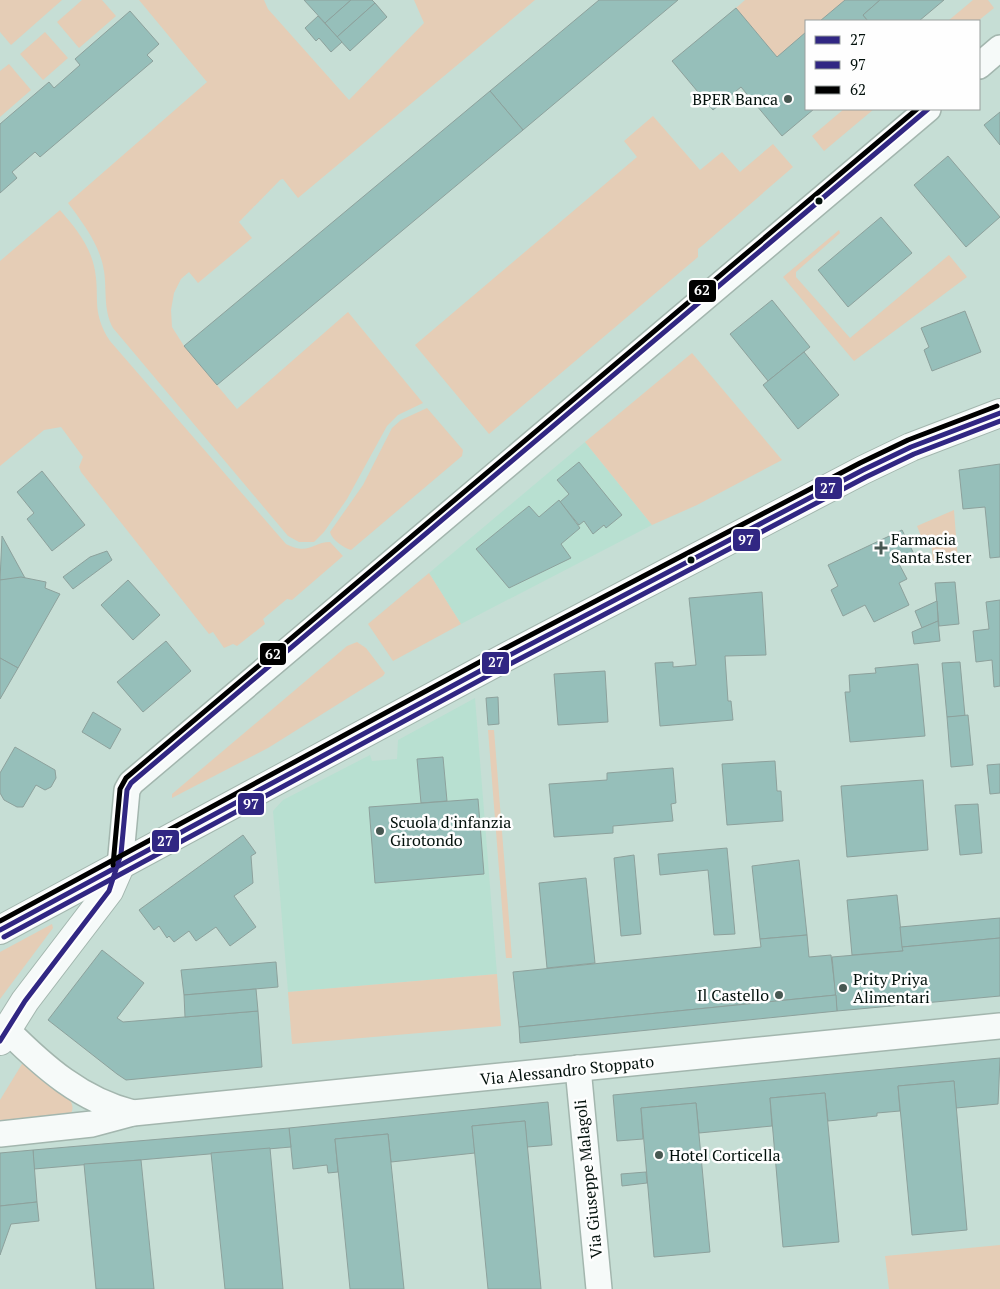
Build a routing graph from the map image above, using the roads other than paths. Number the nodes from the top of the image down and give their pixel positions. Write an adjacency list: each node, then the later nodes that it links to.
1 (1000, 48): 2 (street)
2 (980, 65)
3 (927, 110): 5 (street)
4 (1000, 413): 5 (street)
5 (120, 866): 6 (street); 8 (street)
6 (0, 930)
7 (1000, 1026): 9 (street, Via Alessandro Stoppato)
8 (4, 1036): 10 (street, Via Alessandro Stoppato)
9 (578, 1068): 10 (street, Via Alessandro Stoppato); 12 (street, Via Giuseppe Malagoli)
10 (134, 1113): 11 (street, Via Alessandro Stoppato)
11 (0, 1134)
12 (599, 1289)

